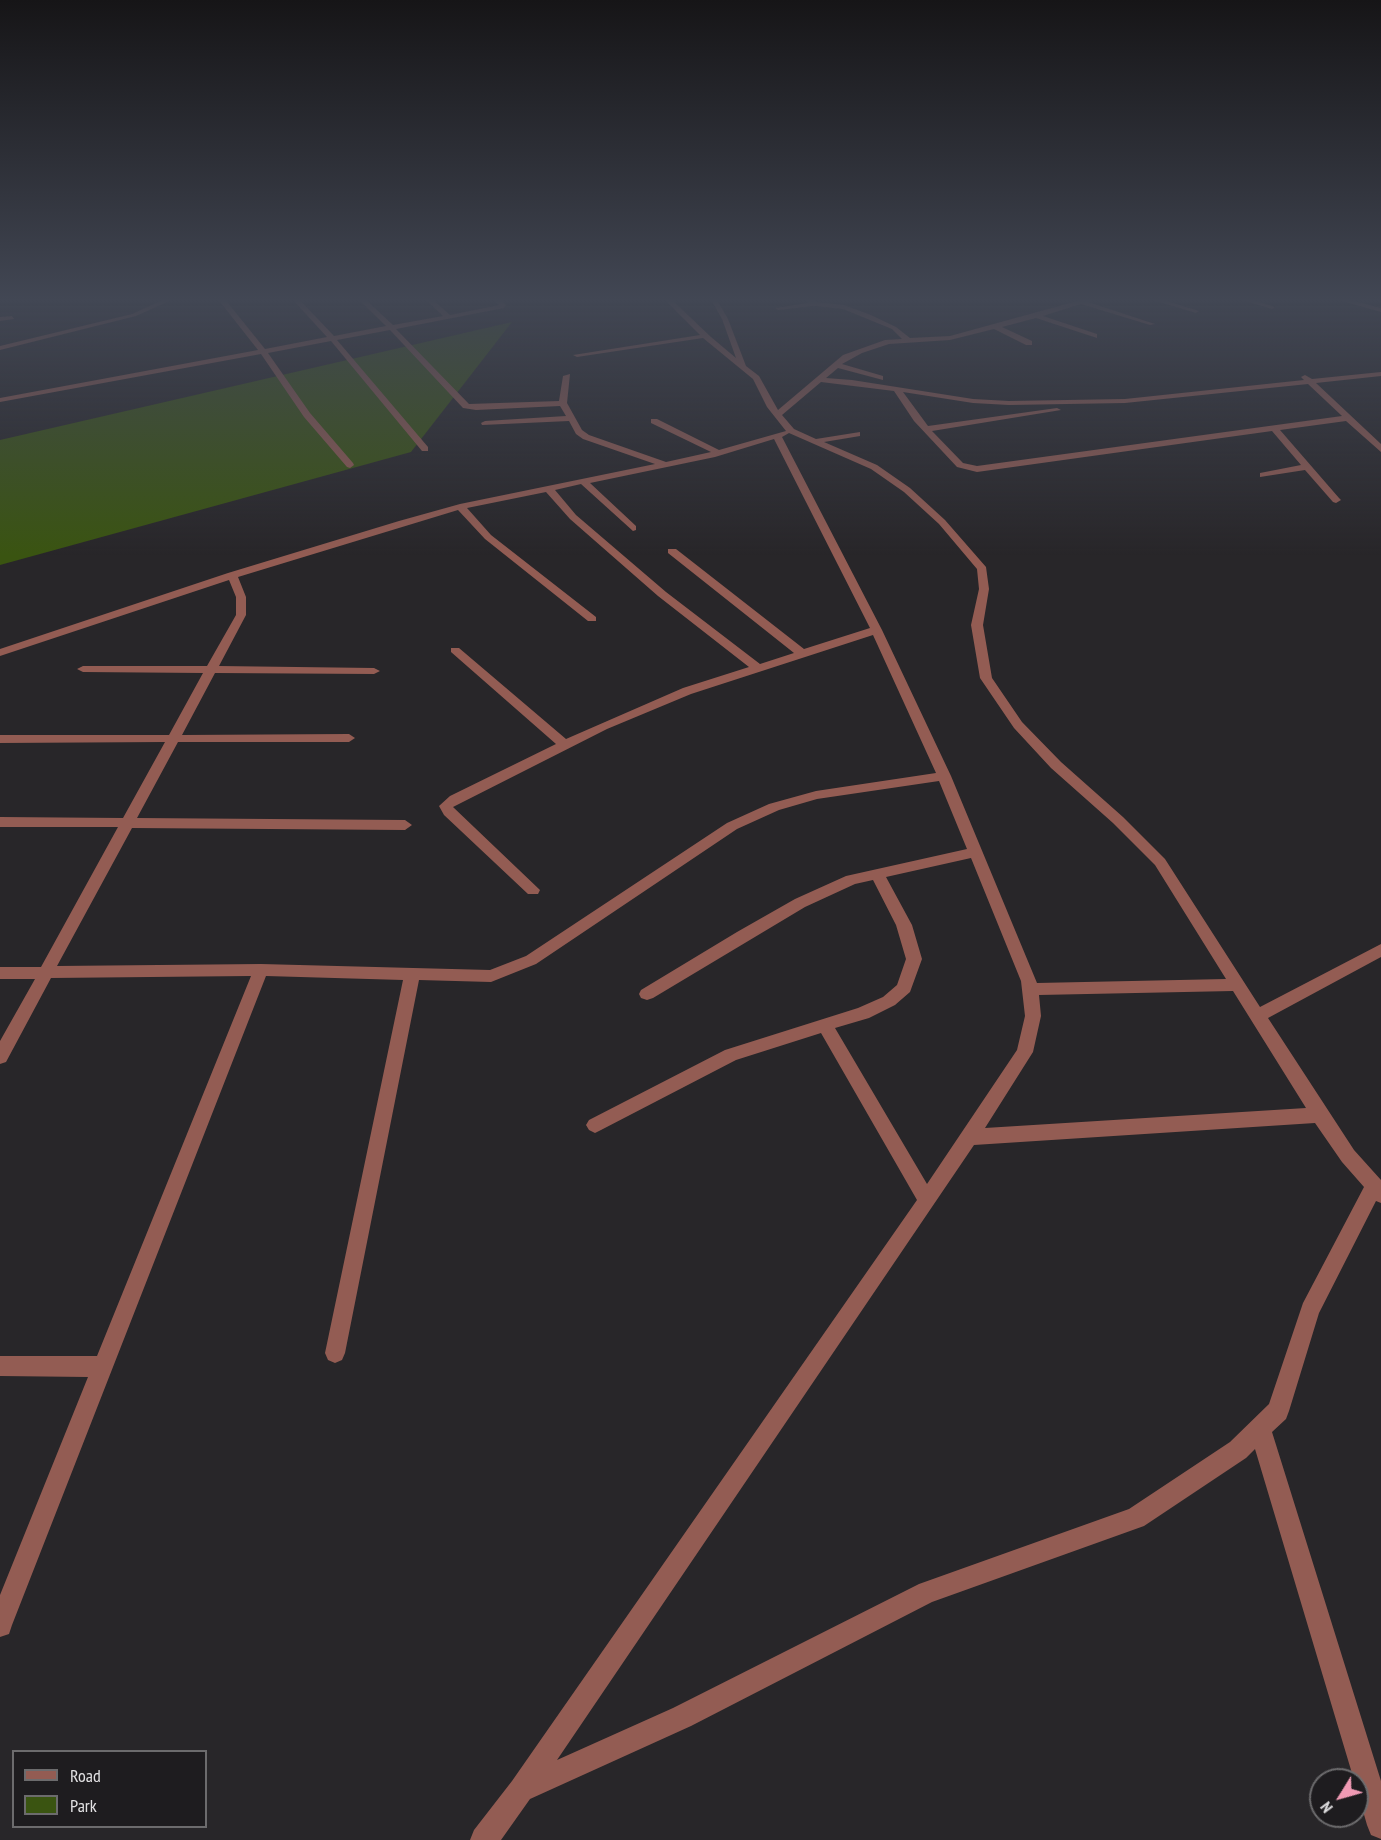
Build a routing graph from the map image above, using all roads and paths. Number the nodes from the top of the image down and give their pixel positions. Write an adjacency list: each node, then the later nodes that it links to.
1 (87, 384): 16 (street)
2 (286, 384): 33 (street)
3 (371, 384): 29 (street)
4 (445, 384): 18 (street)
5 (566, 384): 18 (street)
6 (759, 384): 19 (street)
7 (816, 384): 19 (street)
8 (864, 384): 13 (street)
9 (907, 384): 14 (street)
10 (1221, 384): 15 (street)
11 (1292, 384): 17 (street)
12 (1312, 384): 21 (street)
13 (897, 389): 17 (street); 25 (street)
14 (979, 392)
15 (1014, 393)
16 (0, 400)
17 (1125, 401): 25 (street)
18 (563, 403): 20 (street)
19 (777, 415): 26 (street)
20 (572, 418): 23 (street); 32 (street)
21 (1348, 418): 24 (street); 30 (street)
22 (654, 421): 31 (street)
23 (485, 423)
24 (1274, 428): 25 (street); 34 (street)
25 (927, 429)
26 (784, 434): 28 (street); 31 (street); 44 (street)
27 (857, 434): 28 (street)
28 (816, 441): 68 (street)
29 (425, 449)
30 (1381, 450)
31 (719, 453): 32 (street)
32 (664, 464): 36 (street)
33 (350, 465)
34 (1307, 467): 35 (street); 38 (street)
35 (1263, 475)
36 (583, 481): 37 (street); 40 (street)
37 (548, 488): 39 (street); 48 (street)
38 (1336, 500)
39 (460, 507): 42 (street); 43 (street)
40 (633, 528)
41 (672, 551): 47 (street)
42 (232, 576): 46 (street); 50 (street)
43 (592, 619)
44 (876, 630): 47 (street); 56 (street)
45 (455, 650): 55 (street)
46 (0, 653)
47 (802, 654): 48 (street)
48 (758, 668): 55 (street)
49 (83, 669): 50 (street)
50 (211, 670): 51 (street); 53 (street)
51 (374, 671)
52 (349, 738): 53 (street)
53 (174, 739): 54 (street); 58 (street)
54 (0, 740)
55 (565, 745): 62 (street)
56 (944, 776): 60 (street); 67 (street)
57 (0, 822): 58 (street)
58 (129, 822): 59 (street); 66 (street)
59 (405, 825)
60 (976, 852): 61 (street); 69 (street)
61 (877, 874): 70 (street); 72 (street)
62 (533, 890)
63 (1381, 950): 71 (street)
64 (261, 970): 66 (street); 67 (street); 81 (street)
65 (0, 973): 66 (street)
66 (47, 973): 73 (street)
67 (412, 974): 79 (street)
68 (1238, 985): 69 (street); 71 (street)
69 (1031, 989): 76 (street)
70 (646, 994)
71 (1258, 1016): 74 (street)
72 (825, 1025): 75 (street); 78 (street)
73 (0, 1057)
74 (1320, 1115): 76 (street); 77 (street)
75 (595, 1125)
76 (969, 1137): 78 (street)
77 (1377, 1191): 82 (street)
78 (927, 1201): 84 (street)
79 (335, 1353)
80 (0, 1366): 81 (street)
81 (103, 1367): 83 (street)
82 (1260, 1428): 84 (street); 85 (street)
83 (0, 1625)
84 (521, 1790): 86 (street)
85 (1381, 1825)
86 (484, 1840)

